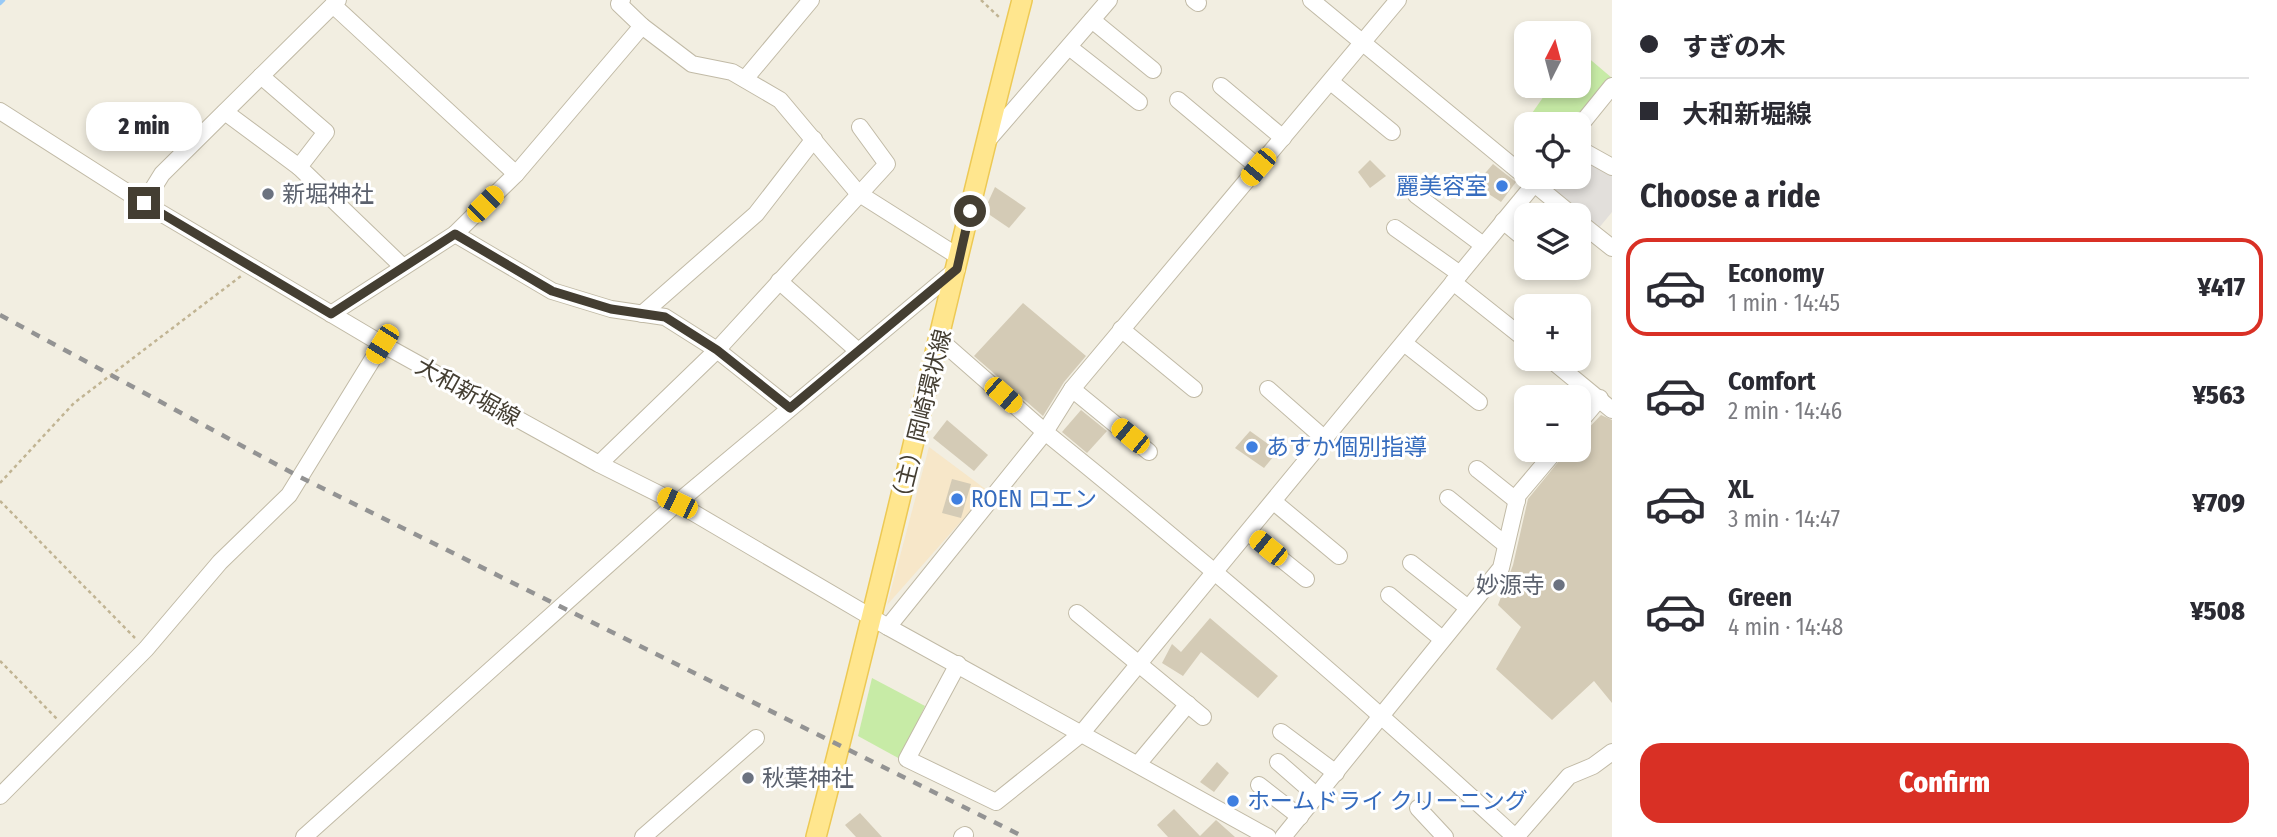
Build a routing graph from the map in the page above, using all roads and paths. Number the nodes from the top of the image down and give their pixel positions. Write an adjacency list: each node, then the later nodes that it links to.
1 (622, 0): 10 (street)
2 (811, 0): 16 (street)
3 (981, 0): 11 (path)
4 (1022, 0): 11 (main road, （主）岡崎環状線)
5 (1109, 0): 9 (street)
6 (1311, 0): 12 (street)
7 (1398, 0): 12 (street)
8 (336, 2): 15 (street); 35 (street)
9 (1091, 20): 13 (street); 14 (street)
10 (642, 26): 16 (street); 35 (street)
11 (1014, 30): 29 (main road, （主）岡崎環状線)
12 (1364, 43): 17 (street); 31 (street)
13 (1069, 47): 21 (street); 29 (street)
14 (1153, 70)
15 (261, 76): 23 (street); 32 (street)
16 (745, 79): 28 (street)
17 (1331, 82): 26 (street); 27 (street)
18 (1221, 86): 27 (street)
19 (1610, 93): 24 (street)
20 (1178, 100): 33 (street)
21 (1139, 102)
22 (0, 111): 40 (street, 大和新堀線)
23 (225, 113): 32 (street); 40 (street)
24 (1591, 114)
25 (860, 127): 38 (street)
26 (1392, 132)
27 (1283, 138): 33 (street)
28 (814, 139): 38 (street); 55 (street)
29 (985, 143): 49 (main road, （主）岡崎環状線)
30 (1591, 155): 34 (street)
31 (1514, 162)
32 (299, 167): 51 (street)
33 (1258, 167): 56 (street)
34 (1612, 167)
35 (516, 174): 46 (street)
36 (1530, 189): 42 (street)
37 (1546, 189): 41 (street)
38 (859, 193): 49 (street); 53 (street)
39 (1416, 195): 47 (street)
40 (144, 203): 50 (street, 大和新堀線)
41 (1560, 203)
42 (1503, 221): 44 (street); 47 (street)
43 (1395, 228): 52 (street)
44 (1514, 230)
45 (1591, 231): 48 (street)
46 (455, 234): 51 (street); 55 (street)
47 (1483, 245): 52 (street)
48 (1612, 248)
49 (958, 263): 58 (main road, （主）岡崎環状線); 62 (street)
50 (253, 267): 54 (street, 大和新堀線); 77 (path)
51 (403, 267): 54 (street)
52 (1456, 278): 57 (street); 59 (street)
53 (779, 281): 61 (street); 62 (street)
54 (331, 314): 60 (street, 大和新堀線)
55 (642, 314): 61 (street)
56 (1121, 329): 64 (street); 65 (street)
57 (1514, 329)
58 (940, 340): 71 (street); 92 (main road, （主）岡崎環状線)
59 (1404, 343): 67 (street); 72 (street)
60 (382, 344): 75 (street, 大和新堀線); 94 (street)
61 (717, 350): 69 (street); 75 (street)
62 (858, 351): 69 (street)
63 (1565, 371): 68 (street)
64 (1072, 389): 71 (street); 73 (street)
65 (1194, 389)
66 (1268, 389): 72 (street)
67 (1479, 402)
68 (1606, 404): 70 (street)
69 (790, 408): 82 (street)
70 (1591, 415)
71 (1045, 432): 87 (street); 92 (street)
72 (1326, 440): 81 (street)
73 (1149, 452)
74 (1546, 462): 80 (street)
75 (599, 464): 82 (street, 大和新堀線)
76 (1477, 469): 80 (street)
77 (0, 483)
78 (1448, 498): 84 (street)
79 (0, 501): 94 (path)
80 (1517, 501): 84 (street)
81 (1274, 502): 83 (street); 85 (street)
82 (677, 503): 92 (street, 大和新堀線); 115 (street)
83 (1249, 533): 87 (street); 88 (street)
84 (1506, 545): 90 (street)
85 (1339, 556)
86 (1411, 563): 90 (street)
87 (1217, 571): 96 (street); 99 (street)
88 (1306, 579)
89 (1389, 595): 93 (street)
90 (1468, 608): 93 (street)
91 (1077, 613): 96 (street)
92 (880, 621): 97 (street, 大和新堀線); 117 (main road, （主）岡崎環状線)
93 (1442, 639): 99 (street)
94 (146, 649): 101 (street)
95 (0, 661): 101 (path)
96 (1138, 663): 98 (street); 103 (street)
97 (958, 664): 103 (street, 大和新堀線); 103 (street)
98 (1188, 704): 100 (street); 107 (street)
99 (1383, 715): 108 (street); 121 (street)
100 (1203, 717)
101 (66, 729): 110 (street)
102 (1281, 732): 108 (street)
103 (1081, 734): 107 (street, 大和新堀線)
104 (756, 738): 116 (street)
105 (1612, 752): 121 (street)
106 (1278, 762): 111 (street)
107 (1138, 764): 114 (street, 大和新堀線)
108 (1336, 774): 111 (street)
109 (1259, 785): 113 (street)
110 (0, 796)
111 (1318, 797): 113 (street)
112 (1418, 808): 120 (street)
113 (1300, 817): 119 (street)
114 (1248, 833): 118 (street, 大和新堀線)
115 (304, 837)
116 (643, 837)
117 (816, 837)
118 (1268, 837)
119 (1283, 837)
120 (1445, 837)
121 (1516, 837)

